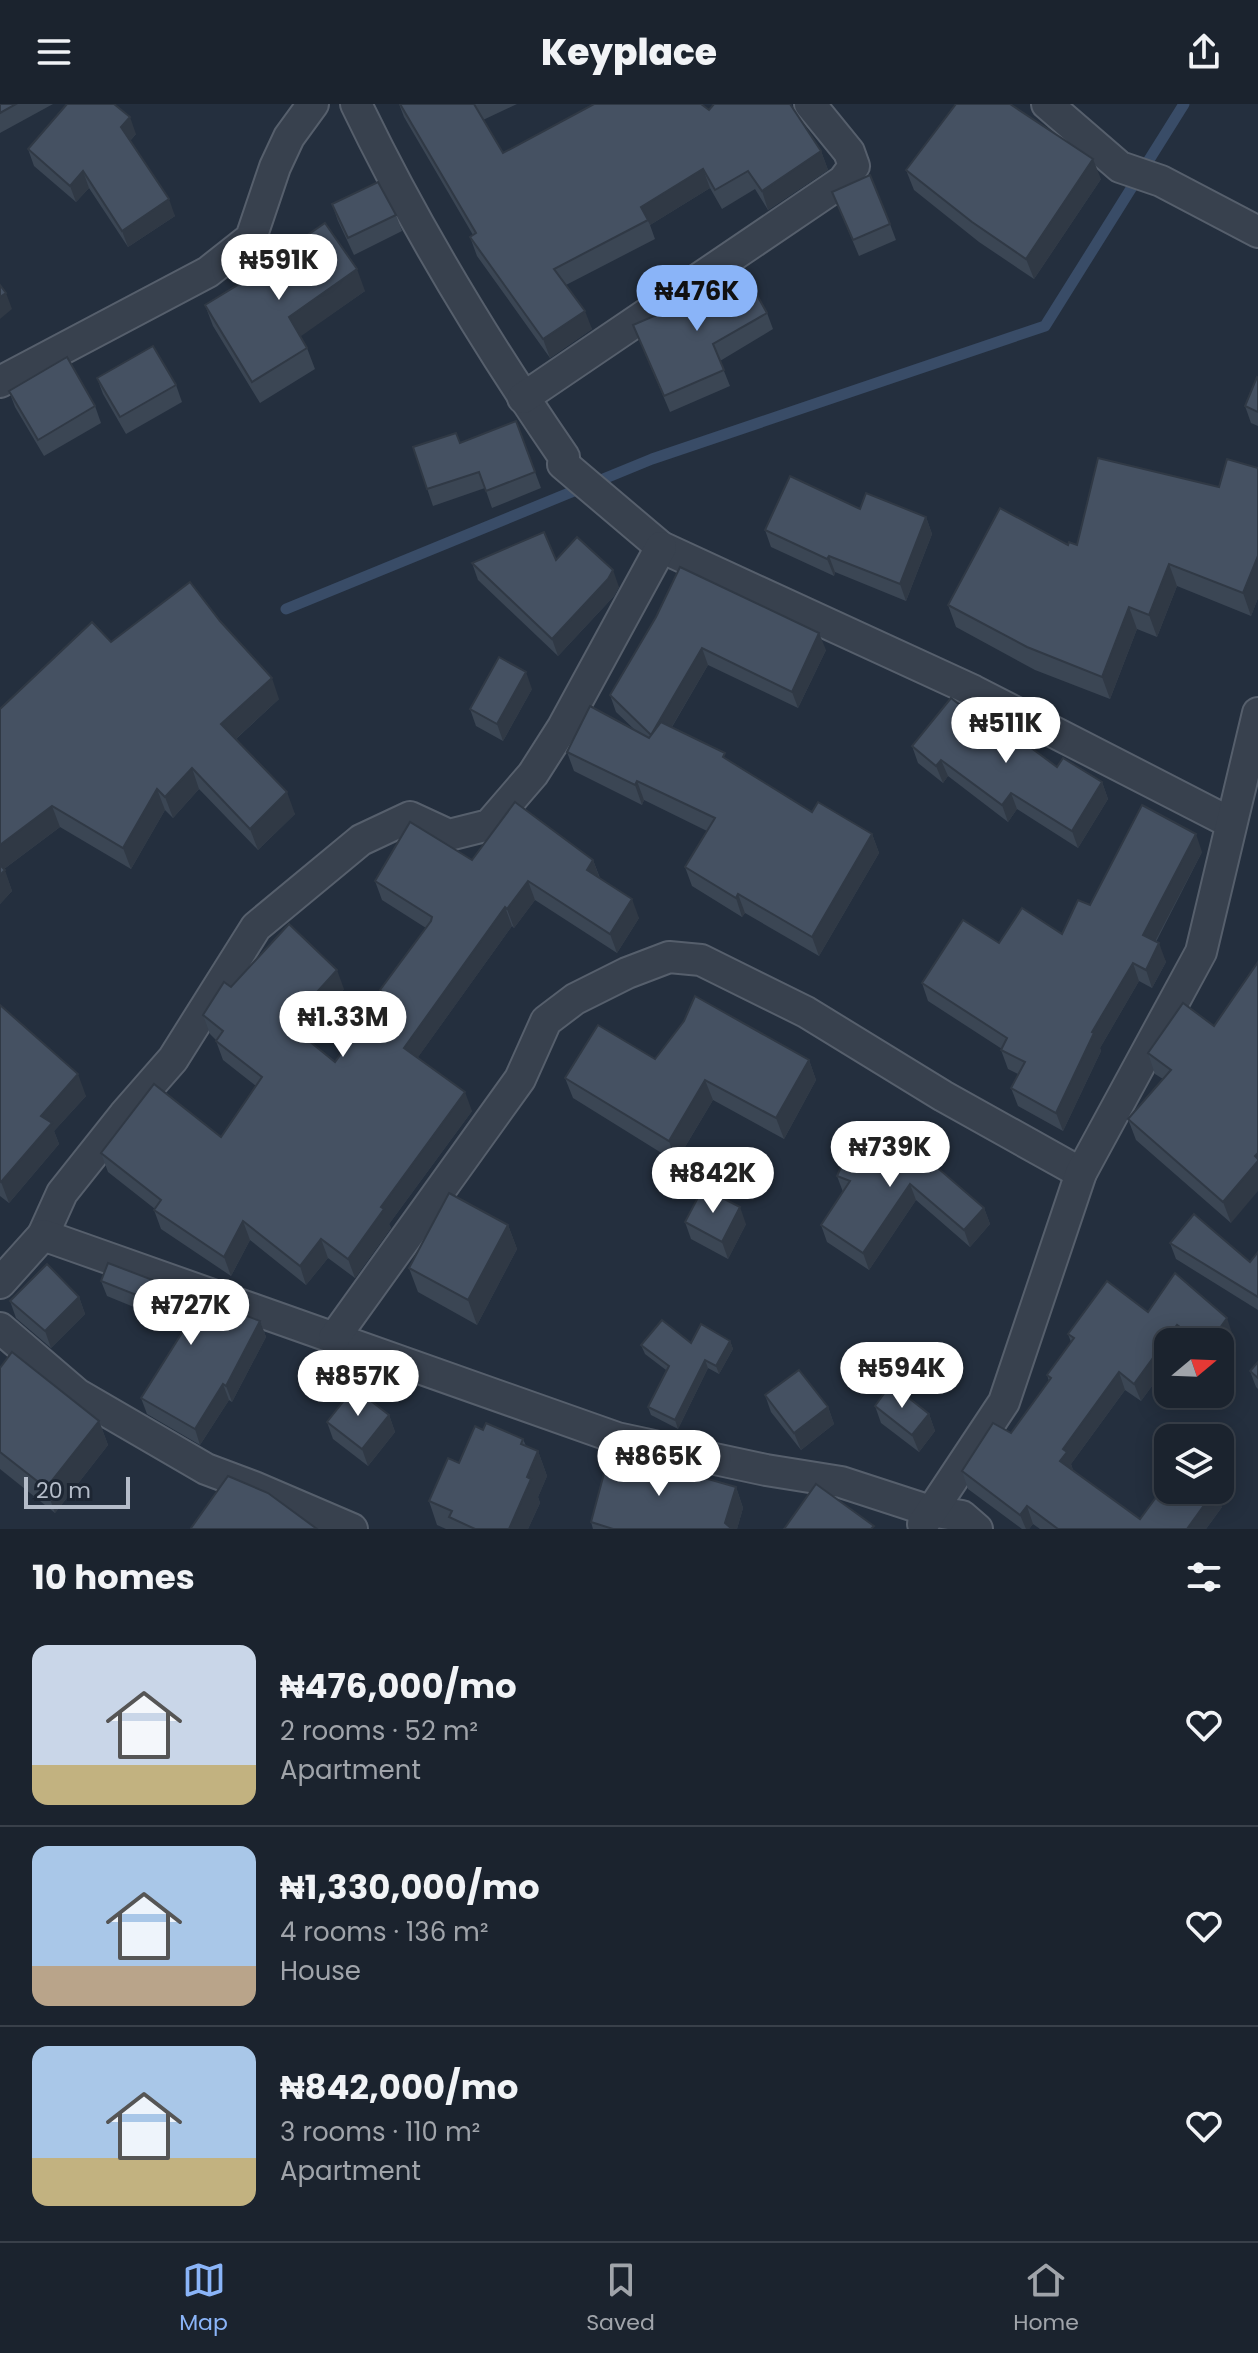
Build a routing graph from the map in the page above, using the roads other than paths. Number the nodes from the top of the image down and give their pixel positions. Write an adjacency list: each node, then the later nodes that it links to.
1 (313, 104): 6 (street)
2 (356, 104): 7 (street)
3 (810, 104): 7 (street)
4 (1047, 104): 5 (street)
5 (1258, 232)
6 (0, 382)
7 (523, 398): 8 (street)
8 (661, 547): 10 (street); 12 (street)
9 (1258, 713): 10 (street)
10 (1231, 823): 11 (street)
11 (1081, 1173): 15 (street); 16 (street)
12 (43, 1235): 13 (street); 15 (street)
13 (0, 1283)
14 (0, 1328): 17 (street)
15 (334, 1338): 16 (street)
16 (925, 1520): 18 (street)
17 (352, 1529)
18 (977, 1529)

